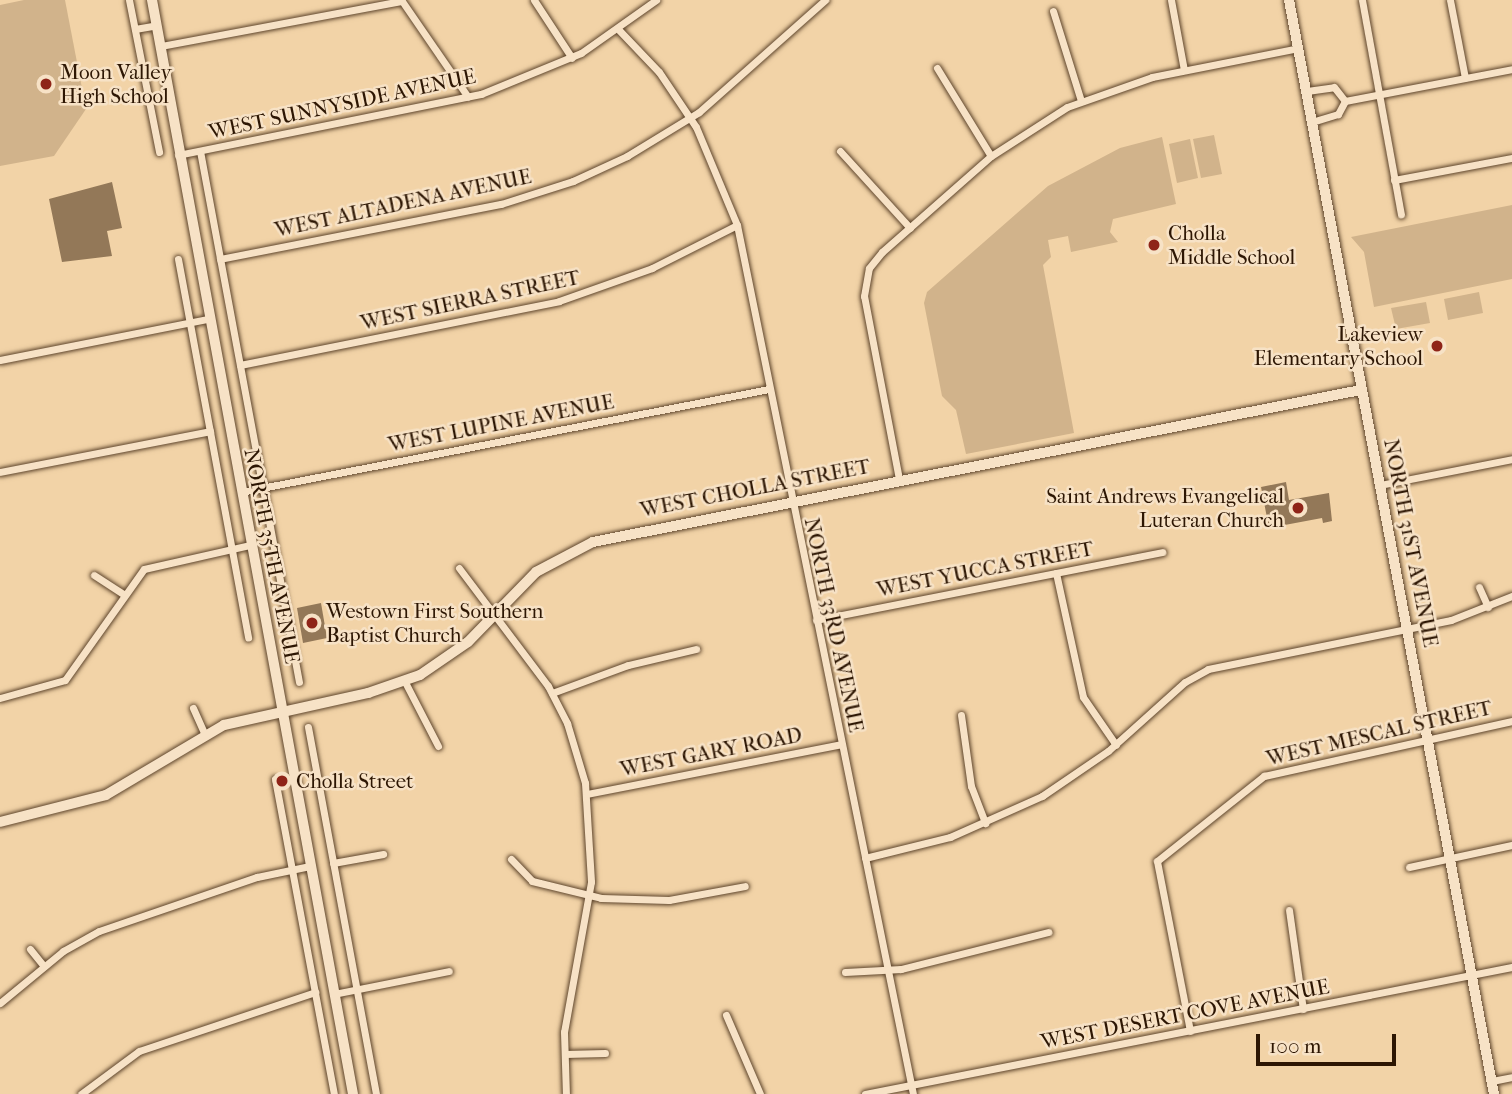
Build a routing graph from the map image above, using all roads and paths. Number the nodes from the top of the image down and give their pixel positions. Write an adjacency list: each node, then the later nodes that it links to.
1 (130, 0): 12 (street)
2 (152, 0): 11 (street, NORTH 35TH AVENUE)
3 (534, 0): 16 (street)
4 (656, 0): 13 (street, WEST SUNNYSIDE AVENUE)
5 (825, 0): 26 (street, WEST ALTADENA AVENUE)
6 (1171, 0): 19 (street)
7 (1289, 0): 15 (street, NORTH 31ST AVENUE)
8 (1362, 0): 22 (street)
9 (1450, 0): 20 (street)
10 (1053, 11): 24 (street)
11 (157, 26): 12 (street); 14 (street, NORTH 35TH AVENUE)
12 (135, 29): 30 (street)
13 (618, 29): 16 (street, WEST SUNNYSIDE AVENUE); 26 (street, NORTH 33RD AVENUE)
14 (161, 46): 23 (street); 31 (street, NORTH 35TH AVENUE)
15 (1298, 48): 19 (street); 21 (street, NORTH 31ST AVENUE)
16 (572, 58): 23 (street, WEST SUNNYSIDE AVENUE)
17 (937, 68): 32 (street)
18 (1512, 69): 20 (street)
19 (1184, 70): 24 (street)
20 (1465, 78): 22 (street)
21 (1307, 90): 25 (street); 27 (street, NORTH 31ST AVENUE)
22 (1379, 95): 25 (street); 34 (street)
23 (468, 97): 28 (street, WEST SUNNYSIDE AVENUE)
24 (1081, 101): 32 (street)
25 (1345, 101): 27 (street)
26 (691, 118): 36 (street, NORTH 33RD AVENUE); 39 (street, WEST ALTADENA AVENUE)
27 (1312, 122): 45 (street, NORTH 31ST AVENUE)
28 (200, 151): 31 (street, WEST SUNNYSIDE AVENUE); 39 (street, NORTH 35TH AVENUE)
29 (840, 151): 37 (street)
30 (159, 152)
31 (178, 155): 40 (street, NORTH 35TH AVENUE)
32 (991, 156): 37 (street)
33 (1512, 158): 34 (street)
34 (1394, 180): 35 (street)
35 (1401, 214)
36 (737, 225): 43 (street, WEST SIERRA STREET); 44 (street, NORTH 33RD AVENUE)
37 (910, 228): 49 (street)
38 (178, 259): 41 (street, NORTH 35TH AVENUE)
39 (220, 259): 43 (street, NORTH 35TH AVENUE)
40 (208, 319): 41 (street); 52 (street, NORTH 35TH AVENUE)
41 (190, 322): 42 (street); 46 (street, NORTH 35TH AVENUE)
42 (0, 360)
43 (240, 365): 51 (street, NORTH 35TH AVENUE)
44 (769, 389): 51 (street, WEST LUPINE AVENUE); 53 (street, NORTH 33RD AVENUE)
45 (1361, 390): 49 (street, WEST CHOLLA STREET); 50 (street, NORTH 31ST AVENUE)
46 (210, 431): 48 (street); 55 (street, NORTH 35TH AVENUE)
47 (1512, 459): 50 (street)
48 (0, 472)
49 (899, 480): 53 (street, WEST CHOLLA STREET)
50 (1380, 485): 66 (street, NORTH 31ST AVENUE)
51 (262, 488): 52 (street, WEST LUPINE AVENUE); 70 (street, NORTH 35TH AVENUE)
52 (240, 492): 54 (street, NORTH 35TH AVENUE)
53 (791, 501): 64 (street, WEST CHOLLA STREET); 65 (street, NORTH 33RD AVENUE)
54 (250, 545): 55 (street); 74 (street, NORTH 35TH AVENUE)
55 (232, 548): 61 (street); 67 (street, NORTH 35TH AVENUE)
56 (1162, 552): 58 (street, WEST YUCCA STREET)
57 (459, 568): 64 (street)
58 (1056, 573): 65 (street, WEST YUCCA STREET); 81 (street)
59 (94, 575): 61 (street)
60 (1479, 587): 63 (street)
61 (123, 594): 72 (street)
62 (1512, 596): 63 (street)
63 (1488, 607): 66 (street)
64 (496, 614): 69 (street, WEST CHOLLA STREET); 71 (street)
65 (816, 620): 80 (street, NORTH 33RD AVENUE)
66 (1408, 629): 79 (street, NORTH 31ST AVENUE); 81 (street)
67 (248, 638)
68 (696, 649): 71 (street)
69 (405, 681): 74 (street, WEST CHOLLA STREET); 82 (street)
70 (299, 682)
71 (552, 693): 84 (street)
72 (0, 698)
73 (193, 708): 78 (street)
74 (281, 710): 78 (street, WEST CHOLLA STREET); 93 (street, NORTH 35TH AVENUE)
75 (961, 715): 86 (street)
76 (1512, 721): 79 (street, WEST MESCAL STREET)
77 (308, 727): 92 (street)
78 (204, 733): 85 (street, WEST CHOLLA STREET)
79 (1429, 742): 91 (street, NORTH 31ST AVENUE); 113 (street, WEST MESCAL STREET)
80 (841, 744): 84 (street, WEST GARY ROAD); 90 (street, NORTH 33RD AVENUE)
81 (1116, 744): 86 (street)
82 (438, 746)
83 (275, 779): 95 (street)
84 (587, 794): 97 (street)
85 (0, 822)
86 (985, 823): 90 (street)
87 (1512, 845): 91 (street)
88 (383, 854): 92 (street)
89 (511, 859): 97 (street)
90 (865, 859): 103 (street, NORTH 33RD AVENUE)
91 (1450, 859): 94 (street); 106 (street, NORTH 31ST AVENUE)
92 (333, 863): 107 (street)
93 (310, 866): 95 (street); 109 (street, NORTH 35TH AVENUE)
94 (1409, 867)
95 (292, 869): 101 (street); 108 (street)
96 (745, 886): 97 (street)
97 (588, 896): 115 (street)
98 (1289, 910): 111 (street)
99 (1048, 932): 103 (street)
100 (30, 949): 101 (street)
101 (44, 966): 110 (street)
102 (1512, 967): 106 (street, WEST DESERT COVE AVENUE)
103 (888, 970): 105 (street); 118 (street, NORTH 33RD AVENUE)
104 (449, 971): 107 (street)
105 (845, 972)
106 (1472, 976): 111 (street, WEST DESERT COVE AVENUE); 117 (street, NORTH 31ST AVENUE)
107 (356, 989): 109 (street); 122 (street)
108 (315, 992): 119 (street); 120 (street)
109 (334, 993): 121 (street, NORTH 35TH AVENUE)
110 (0, 1003)
111 (1303, 1009): 113 (street, WEST DESERT COVE AVENUE)
112 (726, 1015): 124 (street)
113 (1190, 1031): 118 (street, WEST DESERT COVE AVENUE)
114 (605, 1053): 115 (street)
115 (565, 1054): 123 (street)
116 (1512, 1077): 117 (street)
117 (1492, 1081): 126 (street, NORTH 31ST AVENUE)
118 (912, 1090): 125 (street, WEST DESERT COVE AVENUE)
119 (81, 1094)
120 (334, 1094)
121 (353, 1094)
122 (376, 1094)
123 (566, 1094)
124 (760, 1094)
125 (866, 1094)
126 (1494, 1094)

